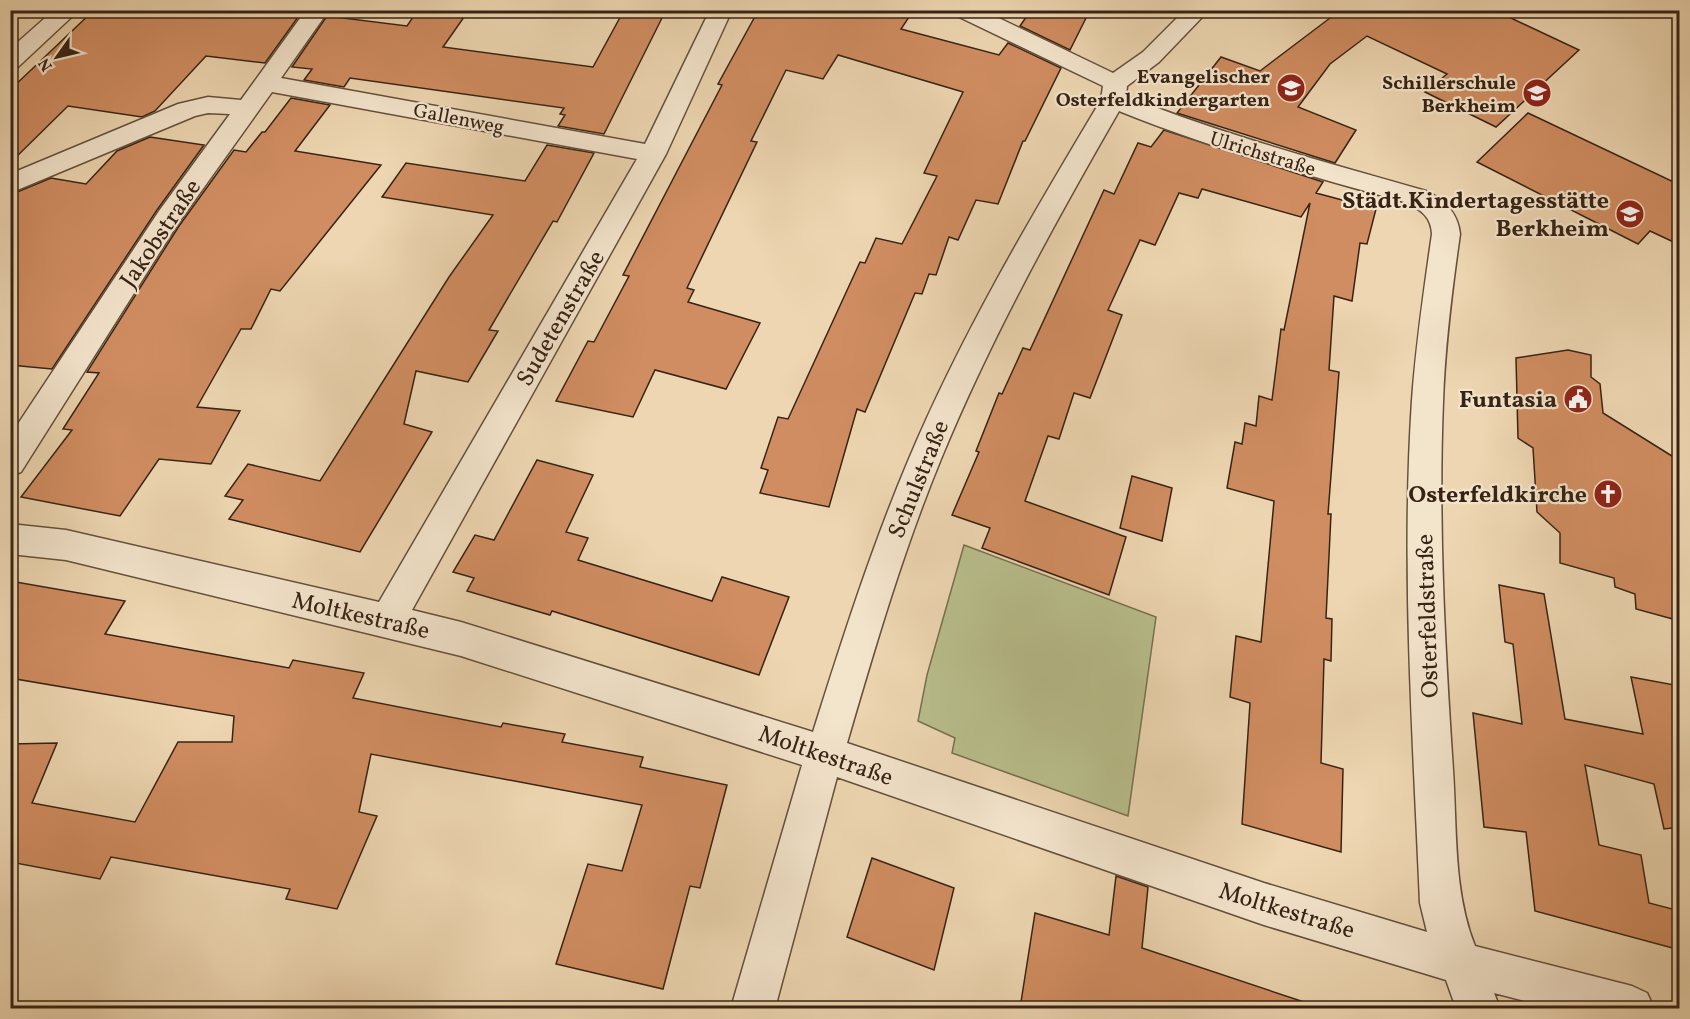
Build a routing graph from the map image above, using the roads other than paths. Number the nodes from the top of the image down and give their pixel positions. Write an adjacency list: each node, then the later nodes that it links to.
1 (68, 10): 6 (street)
2 (318, 10): 7 (street, Jakobstraße)
3 (721, 10): 10 (street, Sudetenstraße)
4 (963, 10): 8 (street, Ulrichstraße)
5 (1198, 10): 8 (street, Schulstraße)
6 (10, 62)
7 (265, 83): 9 (street, Jakobstraße); 10 (street, Gallenweg)
8 (1114, 91): 12 (street, Ulrichstraße); 16 (street, Schulstraße)
9 (248, 108): 11 (street); 13 (street, Jakobstraße)
10 (653, 154): 15 (street, Sudetenstraße)
11 (10, 184)
12 (1417, 197): 17 (street, Osterfeldstraße)
13 (10, 463)
14 (10, 539): 15 (street, Moltkestraße)
15 (388, 620): 16 (street, Moltkestraße)
16 (824, 755): 17 (street, Moltkestraße); 18 (street, Schulstraße)
17 (1460, 963): 19 (street, Osterfeldstraße); 20 (street, Moltkestraße)
18 (753, 1008)
19 (1478, 1008)
20 (1632, 1008)

